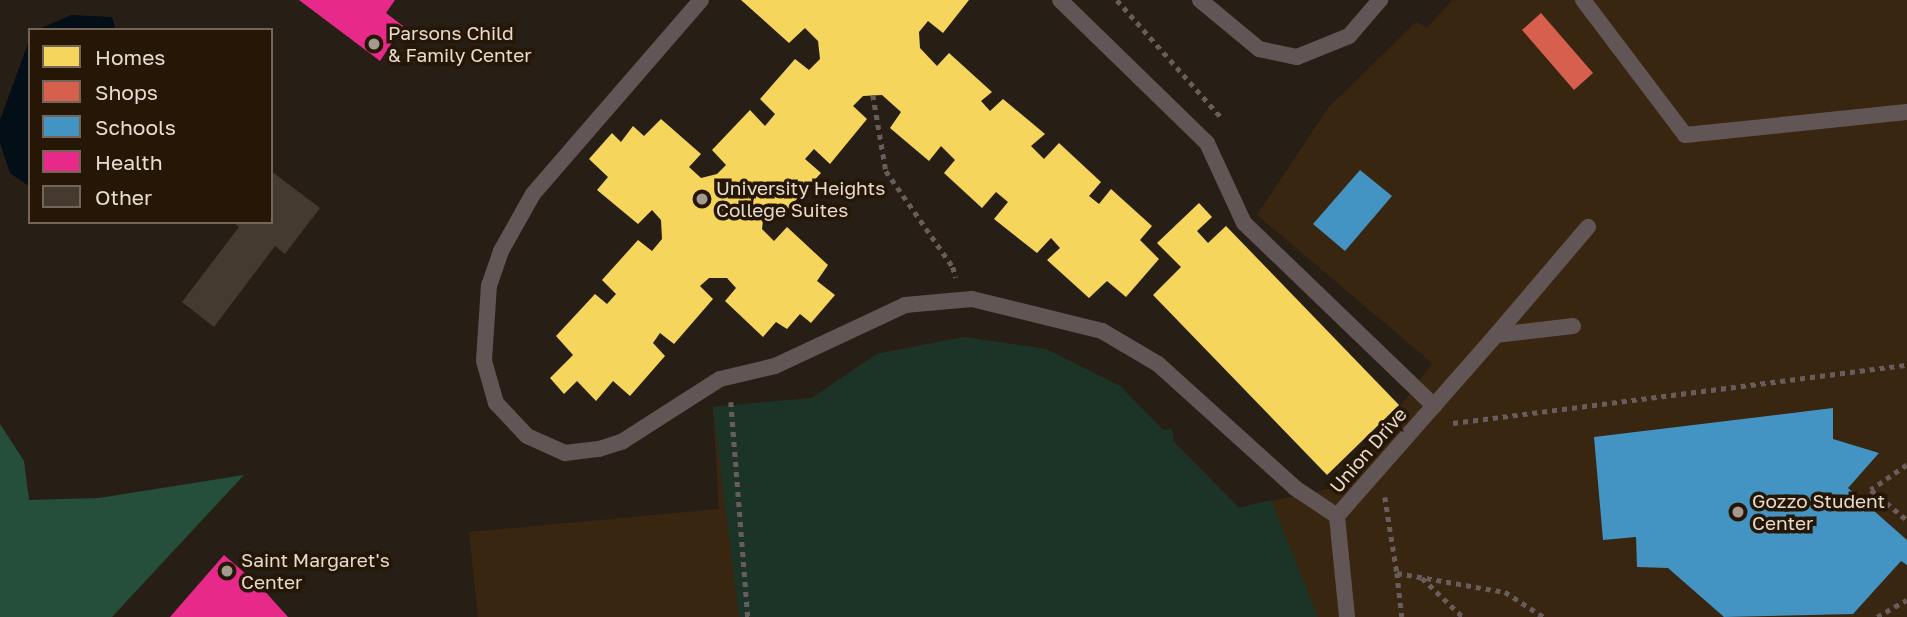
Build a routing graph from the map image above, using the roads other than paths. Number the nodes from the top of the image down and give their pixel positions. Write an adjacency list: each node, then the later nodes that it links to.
1 (701, 0): 11 (lane)
2 (1060, 0): 10 (lane)
3 (1200, 0): 4 (lane)
4 (1380, 0)
5 (1583, 0): 6 (lane)
6 (1907, 112)
7 (1588, 227): 9 (lane, Union Drive)
8 (1573, 326): 9 (lane)
9 (1496, 335): 10 (lane, Union Drive)
10 (1434, 406): 11 (lane, Union Drive)
11 (1337, 516): 12 (lane, Union Drive)
12 (1347, 617)

